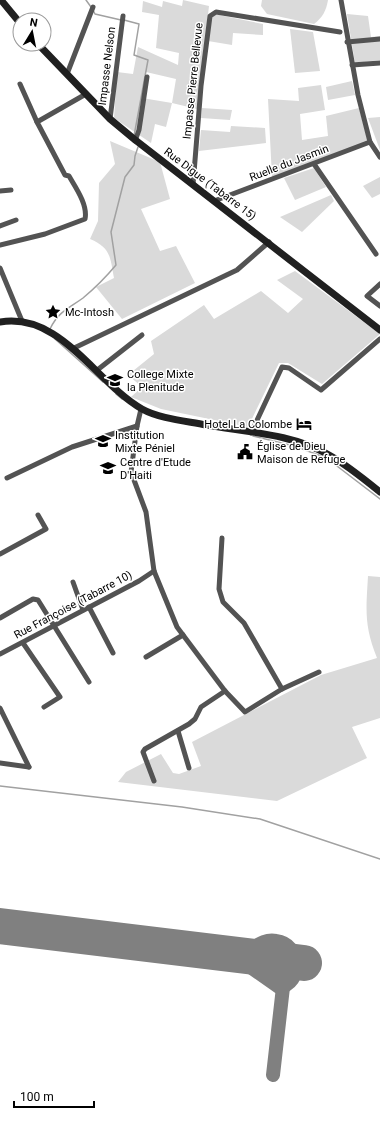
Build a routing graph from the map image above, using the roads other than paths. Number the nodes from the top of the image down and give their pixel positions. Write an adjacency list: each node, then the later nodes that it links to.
1 (2, 0): 4 (street)
2 (340, 0): 8 (street)
3 (93, 7): 12 (street)
4 (12, 13)
5 (123, 16): 16 (street, Impasse Nelson)
6 (340, 32): 22 (street, Impasse Pierre Bellevue)
7 (380, 39): 8 (street)
8 (348, 42): 11 (street)
9 (46, 52): 12 (street, Rue Digue (Tabarre 15))
10 (380, 63): 11 (street)
11 (352, 66): 19 (street)
12 (67, 74): 15 (street, Rue Digue (Tabarre 15))
13 (147, 77): 18 (street)
14 (20, 84): 17 (street)
15 (86, 94): 16 (street, Rue Digue (Tabarre 15)); 17 (street)
16 (110, 119): 18 (street, Rue Digue (Tabarre 15))
17 (37, 122): 29 (street)
18 (133, 139): 22 (street, Rue Digue (Tabarre 15))
19 (370, 142): 20 (street); 21 (street, Ruelle du Jasmin)
20 (380, 157)
21 (314, 164): 25 (street, Ruelle du Jasmin); 30 (street)
22 (193, 185): 25 (street, Rue Digue (Tabarre 15))
23 (11, 190): 24 (street)
24 (0, 191)
25 (214, 201): 28 (street, Rue Digue (Tabarre 15))
26 (16, 220): 27 (street)
27 (0, 226)
28 (269, 242): 36 (street, Rue Digue (Tabarre 15)); 39 (street)
29 (0, 246)
30 (376, 254)
31 (0, 268): 34 (street)
32 (380, 284): 33 (street)
33 (380, 306)
34 (22, 321): 35 (street); 39 (street)
35 (0, 322)
36 (380, 330)
37 (142, 335): 40 (street)
38 (380, 339): 43 (street)
39 (72, 349): 40 (street)
40 (96, 371): 41 (street)
41 (141, 409): 42 (street); 43 (street)
42 (137, 426): 44 (street); 49 (street)
43 (251, 433): 45 (street)
44 (7, 478)
45 (380, 492)
46 (38, 515): 48 (street)
47 (222, 538): 62 (street)
48 (0, 554)
49 (154, 571): 51 (street, Rue Françoise (Tabarre 10)); 55 (street)
50 (73, 582): 52 (street)
51 (89, 607): 52 (street, Rue Françoise (Tabarre 10)); 57 (street)
52 (83, 610): 54 (street, Rue Françoise (Tabarre 10))
53 (0, 618): 54 (street)
54 (55, 625): 56 (street, Rue Françoise (Tabarre 10)); 61 (street)
55 (183, 635): 59 (street); 63 (street)
56 (23, 643): 58 (street, Rue Françoise (Tabarre 10)); 64 (street)
57 (113, 653)
58 (0, 654)
59 (146, 657)
60 (319, 672): 62 (street)
61 (90, 682)
62 (282, 689): 63 (street)
63 (225, 691): 66 (street)
64 (44, 707)
65 (0, 708): 67 (street)
66 (178, 731): 68 (street); 69 (street)
67 (0, 763)
68 (189, 768)
69 (154, 781)

